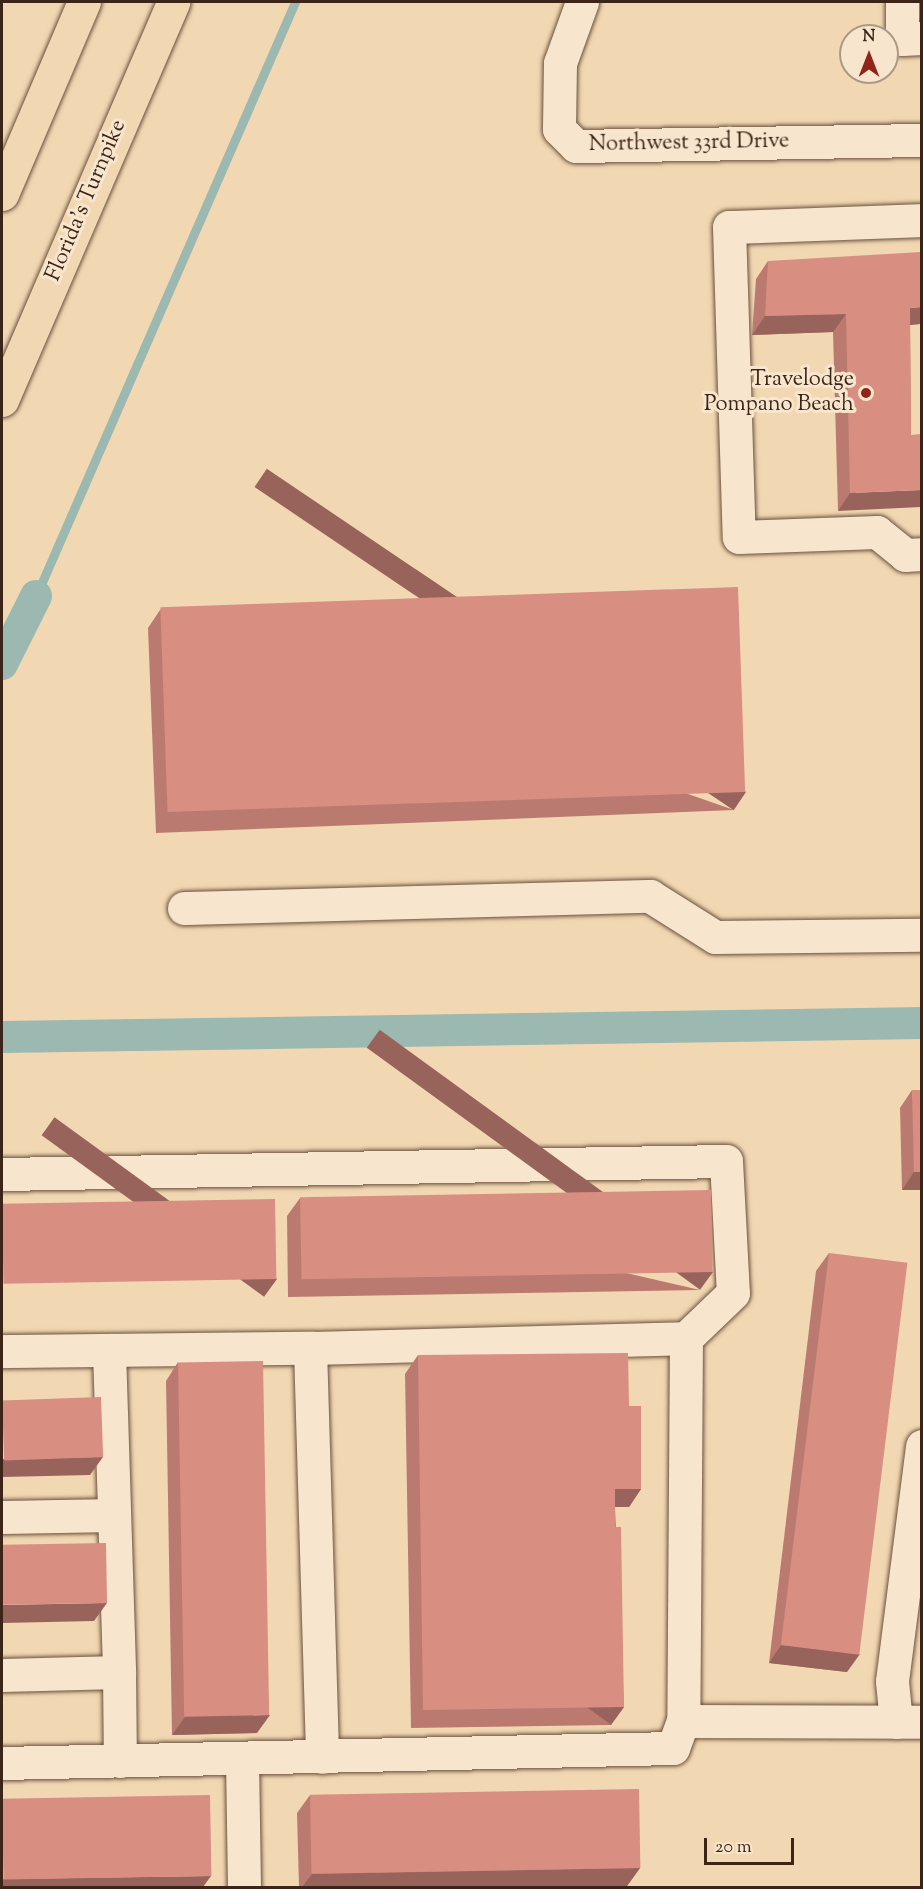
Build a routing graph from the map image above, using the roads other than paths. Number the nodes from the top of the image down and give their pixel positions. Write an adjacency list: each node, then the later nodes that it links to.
1 (84, 2): 7 (highway)
2 (173, 2): 9 (highway, Florida's Turnpike)
3 (582, 2): 6 (street, Northwest 33rd Drive)
4 (902, 2): 5 (street)
5 (921, 38)
6 (921, 140)
7 (2, 194)
8 (921, 220): 10 (street)
9 (2, 400)
10 (921, 554)
11 (184, 908): 12 (street)
12 (921, 935)
13 (2, 1174): 14 (street)
14 (686, 1338): 15 (street); 24 (street)
15 (310, 1348): 16 (street); 26 (street)
16 (109, 1350): 17 (street); 19 (street)
17 (2, 1351)
18 (921, 1446): 21 (street)
19 (114, 1515): 20 (street); 22 (street)
20 (2, 1517)
21 (908, 1659): 25 (street)
22 (119, 1672): 23 (street); 28 (street)
23 (2, 1675)
24 (682, 1721): 25 (street); 26 (street)
25 (909, 1722)
26 (322, 1756): 27 (street)
27 (242, 1759): 28 (street); 30 (street)
28 (120, 1761): 29 (street)
29 (2, 1763)
30 (244, 1887)

